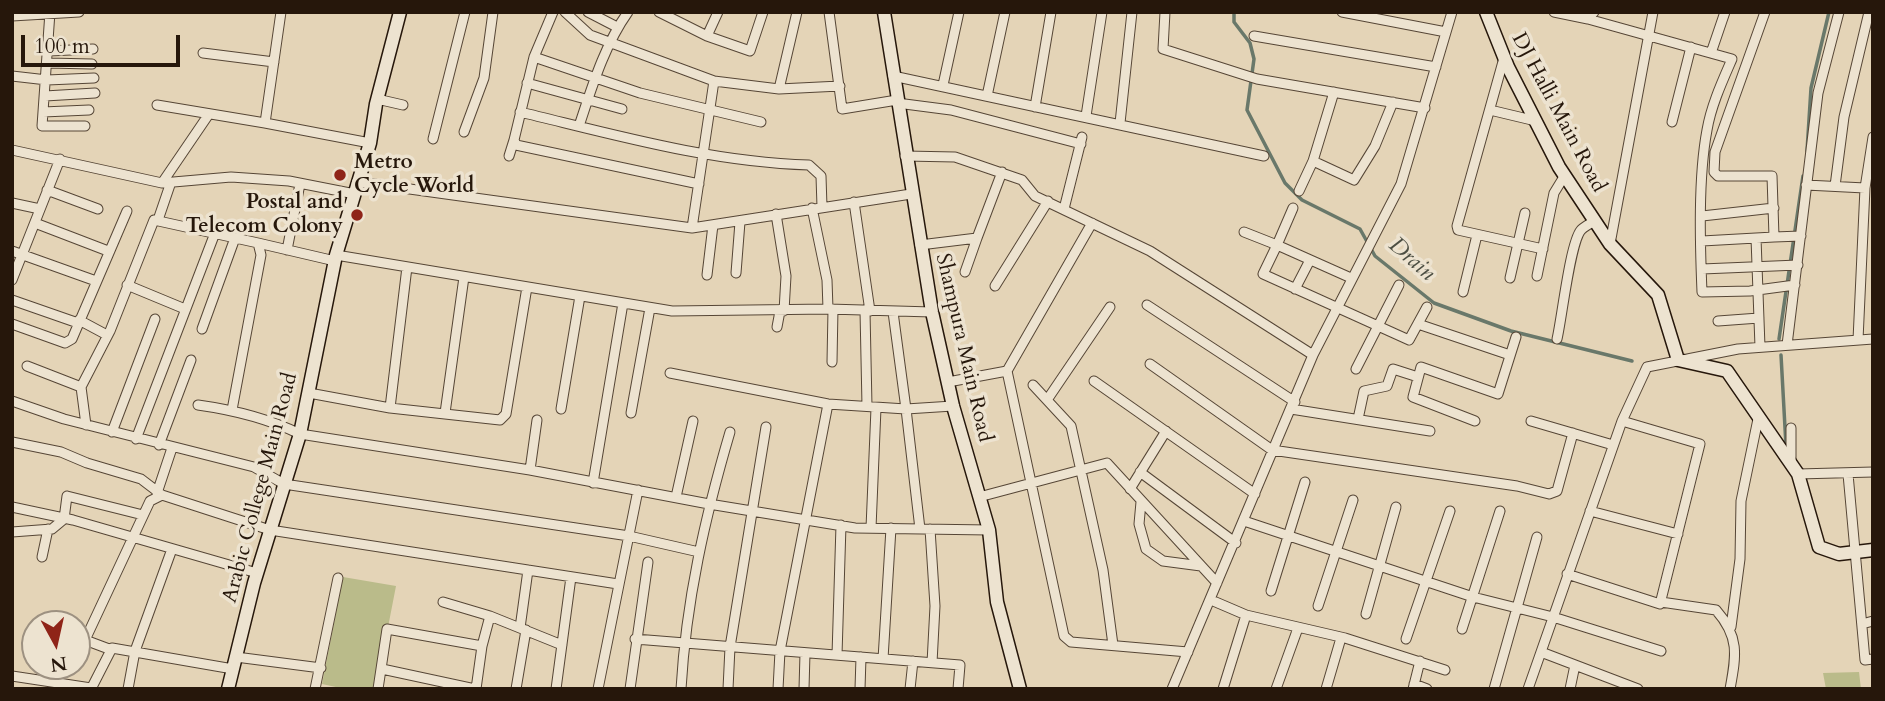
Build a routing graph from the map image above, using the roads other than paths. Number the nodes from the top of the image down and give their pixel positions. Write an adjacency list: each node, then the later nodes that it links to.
1 (79, 12): 29 (street)
2 (281, 12): 47 (street)
3 (400, 12): 65 (street, Arabic College Main Road)
4 (465, 12): 90 (street)
5 (493, 12): 88 (street)
6 (553, 12): 45 (street)
7 (565, 12): 39 (street)
8 (628, 12): 34 (street)
9 (718, 12): 36 (street)
10 (763, 12): 36 (street)
11 (797, 12): 60 (street)
12 (830, 12): 59 (street)
13 (884, 12): 52 (street, Shampura Main Road)
14 (959, 12): 58 (street)
15 (1005, 12): 64 (street)
16 (1051, 12): 71 (street)
17 (1102, 12): 80 (street)
18 (1132, 12): 85 (street)
19 (1165, 12): 61 (street)
20 (1342, 12): 35 (street)
21 (1451, 12): 35 (street)
22 (1486, 12): 46 (street, DJ Halli Main Road)
23 (1555, 12): 33 (street)
24 (1653, 12): 38 (street)
25 (1724, 12): 44 (street)
26 (1765, 12): 117 (street)
27 (1839, 12): 105 (street)
28 (1869, 12): 106 (street)
29 (50, 13): 32 (street); 42 (street)
30 (589, 13): 34 (street)
31 (664, 13): 36 (street)
32 (12, 16)
33 (1591, 16): 38 (street)
34 (617, 27): 39 (street)
35 (1446, 32): 50 (street)
36 (706, 36)
37 (1254, 36): 50 (street)
38 (1650, 36): 40 (street); 142 (street)
39 (610, 43): 54 (street); 56 (street)
40 (1691, 47): 44 (street); 83 (street)
41 (93, 49): 42 (street)
42 (49, 51): 48 (street)
43 (203, 53): 47 (street)
44 (1712, 53): 124 (street)
45 (534, 57): 54 (street); 57 (street)
46 (1504, 58): 75 (street); 81 (street, DJ Halli Main Road)
47 (274, 62): 84 (street)
48 (48, 63): 49 (street); 55 (street)
49 (92, 64)
50 (1436, 67): 72 (street)
51 (12, 76): 55 (street)
52 (893, 76): 58 (street); 67 (street, Shampura Main Road)
53 (94, 78): 55 (street)
54 (595, 78): 66 (street); 76 (street)
55 (47, 79): 63 (street)
56 (714, 81): 60 (street); 76 (street)
57 (527, 83): 66 (street); 78 (street)
58 (943, 85): 64 (street)
59 (840, 86): 60 (street); 67 (street)
60 (779, 89)
61 (1334, 92): 68 (street); 99 (street)
62 (94, 93): 63 (street)
63 (45, 96): 77 (street)
64 (986, 96): 71 (street)
65 (377, 99): 70 (street); 92 (street, Arabic College Main Road)
66 (587, 101): 73 (street); 87 (street)
67 (897, 102): 96 (street, Shampura Main Road); 120 (street)
68 (1393, 103): 72 (street); 99 (street)
69 (157, 105): 79 (street)
70 (403, 106)
71 (1035, 107): 80 (street)
72 (1425, 108): 163 (street)
73 (622, 109)
74 (89, 110): 77 (street)
75 (1490, 110): 81 (street); 134 (street)
76 (710, 111): 82 (street); 95 (street)
77 (43, 112): 86 (street)
78 (520, 112): 87 (street); 91 (street)
79 (209, 114): 84 (street); 102 (street)
80 (1086, 116): 85 (street)
81 (1536, 121): 101 (street, DJ Halli Main Road)
82 (761, 122)
83 (1672, 122)
84 (265, 123): 92 (street)
85 (1120, 124): 97 (street)
86 (85, 126)
87 (579, 126): 95 (street)
88 (464, 132)
89 (1873, 137): 108 (street)
90 (433, 139)
91 (514, 140): 94 (street); 104 (street)
92 (370, 143): 107 (street, Arabic College Main Road)
93 (12, 150): 98 (street)
94 (509, 156)
95 (703, 156): 104 (street); 115 (street)
96 (905, 156): 100 (street); 111 (street, Shampura Main Road)
97 (1264, 156)
98 (60, 159): 102 (street); 109 (street)
99 (1314, 161): 110 (street)
100 (1002, 172): 112 (street); 138 (street)
101 (1565, 175): 126 (street, DJ Halli Main Road); 146 (street)
102 (167, 182): 103 (street); 125 (street)
103 (300, 184): 107 (street); 147 (street)
104 (699, 184): 131 (street)
105 (1806, 185): 106 (street); 136 (street)
106 (1835, 186): 108 (street)
107 (357, 188): 131 (street); 151 (street, Arabic College Main Road)
108 (1865, 188): 201 (street)
109 (47, 190): 118 (street); 119 (street)
110 (1299, 191)
111 (911, 194): 113 (street); 145 (street, Shampura Main Road)
112 (1048, 201): 120 (street); 169 (street)
113 (854, 202): 115 (street); 185 (street)
114 (12, 203): 118 (street)
115 (817, 208): 123 (street); 183 (street)
116 (1293, 208): 143 (street)
117 (1774, 208): 124 (street); 135 (street)
118 (40, 209): 129 (street)
119 (99, 209)
120 (1064, 209): 128 (street)
121 (127, 211): 149 (street)
122 (1525, 213): 144 (street)
123 (775, 214): 127 (street); 184 (street)
124 (1702, 216): 140 (street)
125 (158, 220): 133 (street); 166 (street)
126 (1595, 220): 142 (street, DJ Halli Main Road); 199 (street)
127 (740, 222): 130 (street); 158 (street)
128 (1092, 222): 204 (street); 212 (street)
129 (35, 223): 149 (street); 150 (street)
130 (713, 225): 131 (street); 159 (street)
131 (692, 228)
132 (1244, 232): 143 (street)
133 (215, 233): 137 (street); 182 (street)
134 (1477, 235): 144 (street); 173 (street)
135 (1774, 237): 136 (street); 139 (street)
136 (1797, 237): 153 (street)
137 (235, 238): 141 (street); 196 (street)
138 (977, 238): 145 (street); 157 (street)
139 (1756, 238): 140 (street); 155 (street)
140 (1702, 241): 156 (street)
141 (258, 243): 147 (street); 230 (street)
142 (1609, 244): 207 (street, DJ Halli Main Road)
143 (1277, 245): 152 (street); 172 (street)
144 (1518, 245): 146 (street); 164 (street)
145 (920, 246): 187 (street, Shampura Main Road)
146 (1543, 249): 161 (street)
147 (287, 250): 151 (street)
148 (12, 251): 150 (street)
149 (108, 251): 165 (street)
150 (23, 254): 162 (street); 165 (street)
151 (335, 258): 154 (street); 219 (street, Arabic College Main Road)
152 (1310, 260): 163 (street); 172 (street)
153 (1798, 265): 155 (street); 168 (street)
154 (407, 267): 160 (street); 227 (street)
155 (1757, 267): 156 (street); 171 (street)
156 (1702, 269): 171 (street)
157 (965, 272)
158 (736, 273)
159 (707, 275)
160 (464, 276): 170 (street); 231 (street)
161 (1537, 276)
162 (13, 278)
163 (1351, 278): 179 (street)
164 (1510, 278)
165 (96, 281): 191 (street)
166 (127, 285): 182 (street); 197 (street)
167 (1399, 285): 194 (street)
168 (1796, 285): 171 (street); 202 (street)
169 (995, 286)
170 (527, 287): 174 (street); 231 (street)
171 (1758, 288): 189 (street)
172 (1295, 289): 179 (street)
173 (1463, 292)
174 (580, 296): 176 (street); 228 (street)
175 (12, 300): 191 (street)
176 (623, 303): 181 (street); 263 (street)
177 (1147, 305): 224 (street)
178 (1110, 307): 220 (street)
179 (1336, 307): 194 (street); 204 (street)
180 (1427, 307): 193 (street)
181 (650, 308): 184 (street); 232 (street)
182 (186, 309): 249 (street)
183 (831, 309): 184 (street); 185 (street); 208 (street)
184 (782, 311): 195 (street)
185 (868, 311): 186 (street); 226 (street)
186 (893, 312): 187 (street); 229 (street)
187 (932, 312): 216 (street, Shampura Main Road)
188 (155, 318): 245 (street)
189 (1759, 318): 190 (street); 203 (street)
190 (1718, 321)
191 (78, 322): 192 (street); 197 (street)
192 (12, 324)
193 (1418, 324): 194 (street); 205 (street)
194 (1378, 325): 211 (street)
195 (777, 327)
196 (202, 329)
197 (107, 335): 218 (street)
198 (1517, 337): 205 (street)
199 (1557, 339)
200 (1873, 339): 201 (street)
201 (1858, 340): 202 (street)
202 (1787, 345): 203 (street)
203 (1760, 347): 207 (street)
204 (1313, 355): 224 (street)
205 (1510, 355): 214 (street)
206 (191, 360): 251 (street)
207 (1678, 360): 234 (street); 239 (street)
208 (832, 362)
209 (1150, 364): 254 (street)
210 (27, 366): 218 (street)
211 (1356, 369)
212 (1007, 371): 216 (street); 261 (street)
213 (670, 373): 222 (street)
214 (1418, 377): 233 (street); 237 (street)
215 (1094, 381): 243 (street)
216 (948, 382): 225 (street, Shampura Main Road)
217 (1033, 385): 220 (street)
218 (80, 387): 240 (street)
219 (309, 393): 227 (street); 248 (street, Arabic College Main Road)
220 (1046, 400): 255 (street)
221 (12, 401): 240 (street)
222 (828, 404): 226 (street); 282 (street)
223 (198, 405): 230 (street)
224 (1293, 405): 233 (street); 254 (street)
225 (953, 406): 229 (street); 270 (street, Shampura Main Road)
226 (871, 407): 229 (street); 285 (street)
227 (390, 408): 231 (street)
228 (561, 409)
229 (906, 409): 287 (street)
230 (232, 410): 248 (street)
231 (444, 413)
232 (631, 413)
233 (1358, 419): 244 (street)
234 (1758, 419): 257 (street); 329 (street)
235 (537, 420): 256 (street)
236 (693, 421): 269 (street)
237 (1475, 421)
238 (1531, 421): 247 (street)
239 (1622, 421): 252 (street); 292 (street)
240 (86, 425): 245 (street)
241 (766, 427): 276 (street)
242 (1791, 429): 257 (street)
243 (1166, 431): 258 (street); 268 (street)
244 (1430, 431)
245 (112, 432): 249 (street)
246 (730, 432): 273 (street)
247 (1573, 433): 252 (street); 254 (street)
248 (300, 435): 256 (street); 264 (street, Arabic College Main Road)
249 (136, 439): 251 (street)
250 (12, 442): 267 (street)
251 (159, 445): 253 (street)
252 (1613, 445): 279 (street)
253 (172, 448): 264 (street); 267 (street)
254 (1272, 450): 268 (street)
255 (1081, 469): 261 (street); 265 (street); 339 (street)
256 (530, 470): 263 (street)
257 (1794, 470): 260 (street); 302 (street)
258 (1140, 472): 265 (street); 297 (street)
259 (1873, 472): 260 (street)
260 (1848, 474): 302 (street)
261 (1031, 482): 270 (street); 339 (street)
262 (1305, 482): 293 (street)
263 (593, 483): 266 (street)
264 (284, 484): 289 (street, Arabic College Main Road); 294 (street)
265 (1130, 489): 272 (street)
266 (638, 490): 269 (street); 294 (street)
267 (160, 494): 280 (street); 289 (street)
268 (1255, 494): 283 (street)
269 (676, 497): 273 (street)
270 (979, 497): 290 (street, Shampura Main Road)
271 (1353, 500): 299 (street)
272 (1141, 502): 306 (street); 306 (street)
273 (709, 504): 276 (street); 301 (street)
274 (1396, 507): 305 (street)
275 (12, 508): 281 (street)
276 (754, 511): 282 (street); 341 (street)
277 (1450, 511): 312 (street)
278 (1500, 511): 316 (street)
279 (1590, 511): 292 (street); 309 (street)
280 (143, 515): 281 (street); 296 (street)
281 (64, 519): 288 (street); 296 (street)
282 (804, 519): 284 (street); 344 (street)
283 (1244, 521): 293 (street); 297 (street)
284 (841, 525): 285 (street); 349 (street)
285 (871, 528): 286 (street)
286 (891, 528): 287 (street); 351 (street)
287 (925, 529): 290 (street); 356 (street)
288 (48, 530): 291 (street); 303 (street)
289 (270, 530): 307 (street); 308 (street, Arabic College Main Road)
290 (989, 530): 381 (street, Shampura Main Road)
291 (12, 532)
292 (1678, 534): 319 (street)
293 (1289, 535): 299 (street); 315 (street)
294 (629, 536): 301 (street); 314 (street)
295 (1537, 537): 321 (street)
296 (132, 538): 298 (street); 326 (street)
297 (1236, 543): 313 (street)
298 (172, 549): 308 (street); 343 (street)
299 (1336, 550): 305 (street); 320 (street)
300 (1873, 550): 302 (street)
301 (699, 552): 337 (street)
302 (1857, 552): 328 (street)
303 (43, 557)
304 (648, 562): 334 (street)
305 (1379, 564): 312 (street); 322 (street)
306 (1201, 566): 313 (street)
307 (528, 570): 310 (street); 331 (street)
308 (257, 573): 355 (street, Arabic College Main Road)
309 (1567, 573): 319 (street); 325 (street)
310 (571, 576): 314 (street); 338 (street)
311 (338, 578): 358 (street)
312 (1426, 580): 316 (street); 335 (street)
313 (1217, 583): 317 (street)
314 (618, 584): 372 (street)
315 (1271, 591)
316 (1473, 597): 321 (street); 332 (street)
317 (1211, 600): 323 (street); 345 (street)
318 (443, 602): 324 (street)
319 (1661, 602): 329 (street)
320 (1318, 606)
321 (1517, 608): 325 (street); 387 (street)
322 (1366, 614)
323 (1246, 615): 330 (street); 383 (street)
324 (490, 616): 331 (street); 340 (street)
325 (1553, 617): 346 (street); 347 (street)
326 (91, 619)
327 (1873, 621): 328 (street)
328 (1862, 624): 352 (street)
329 (1731, 627): 391 (street)
330 (1298, 628): 333 (street); 384 (street)
331 (523, 629): 338 (street); 370 (street)
332 (1462, 629)
333 (1341, 638): 353 (street); 385 (street)
334 (635, 639): 337 (street); 373 (street)
335 (1406, 639)
336 (91, 643): 342 (street)
337 (684, 643): 341 (street); 374 (street)
338 (562, 645): 371 (street)
339 (1113, 645): 345 (street)
340 (482, 646): 359 (street); 369 (street)
341 (730, 647): 344 (street); 375 (street)
342 (109, 649): 343 (street); 364 (street)
343 (135, 650): 355 (street); 365 (street)
344 (780, 651): 348 (street); 376 (street)
345 (1188, 652): 382 (street)
346 (1541, 652): 357 (street); 388 (street)
347 (1661, 652)
348 (805, 653): 349 (street); 377 (street)
349 (837, 655): 350 (street)
350 (861, 657): 351 (street); 378 (street)
351 (883, 659): 354 (street)
352 (1873, 659)
353 (1420, 661): 360 (street); 363 (street)
354 (912, 662): 356 (street); 379 (street)
355 (234, 663): 358 (street); 366 (street, Arabic College Main Road)
356 (932, 663): 380 (street)
357 (1576, 665): 389 (street); 390 (street)
358 (321, 668): 367 (street)
359 (382, 669): 368 (street); 369 (street)
360 (1445, 670)
361 (12, 676): 362 (street)
362 (34, 684): 364 (street)
363 (1413, 687): 386 (street)
364 (91, 689)
365 (128, 689)
366 (228, 689)
367 (315, 689)
368 (378, 689)
369 (475, 689)
370 (516, 689)
371 (556, 689)
372 (598, 689)
373 (630, 689)
374 (681, 689)
375 (728, 689)
376 (778, 689)
377 (804, 689)
378 (860, 689)
379 (910, 689)
380 (958, 689)
381 (1020, 689)
382 (1172, 689)
383 (1223, 689)
384 (1276, 689)
385 (1326, 689)
386 (1427, 689)
387 (1494, 689)
388 (1528, 689)
389 (1570, 689)
390 (1638, 689)
391 (1730, 689)

